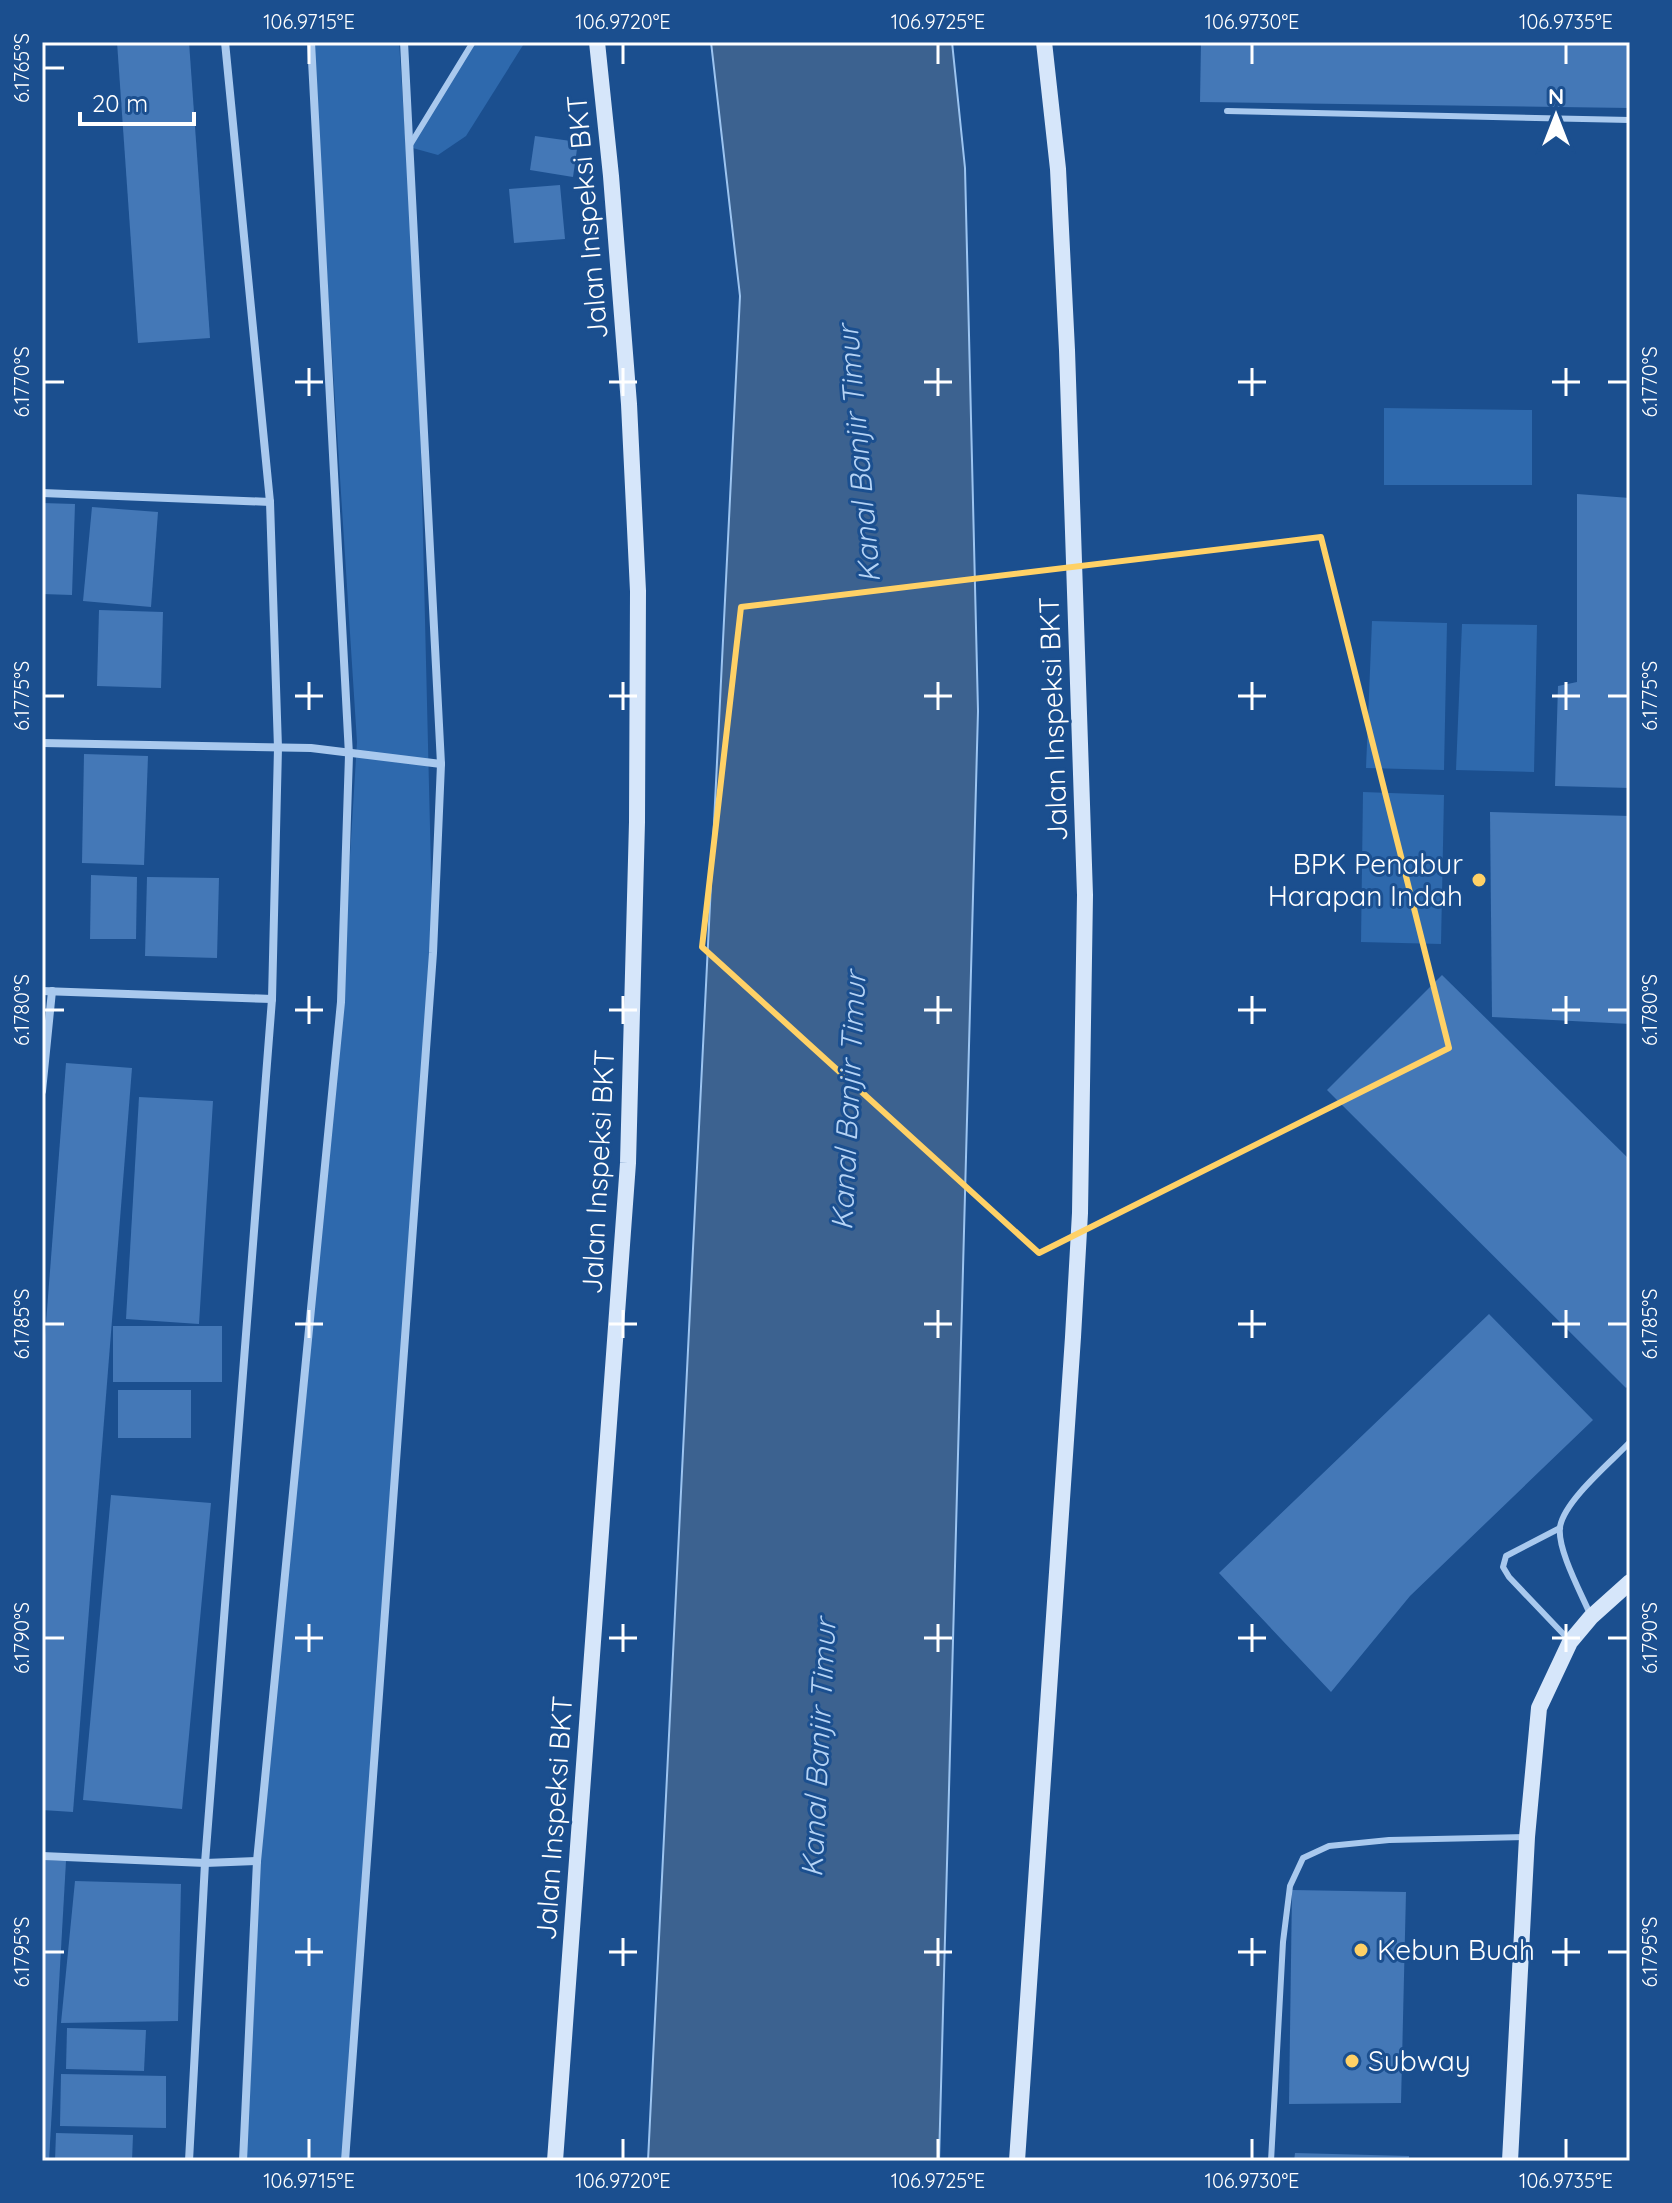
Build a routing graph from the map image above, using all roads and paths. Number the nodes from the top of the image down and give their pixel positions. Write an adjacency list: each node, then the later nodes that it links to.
1 (225, 42): 11 (street)
2 (311, 42): 14 (street)
3 (404, 42): 9 (street)
4 (473, 42): 9 (lane)
5 (597, 42): 31 (street, Jalan Inspeksi BKT)
6 (1044, 42): 32 (street, Jalan Inspeksi BKT)
7 (1227, 111): 8 (lane)
8 (1630, 120)
9 (409, 147): 15 (street)
10 (42, 493): 11 (street)
11 (270, 502): 13 (street)
12 (42, 743): 13 (street)
13 (278, 748): 14 (street); 17 (street)
14 (349, 755): 15 (street); 26 (street)
15 (441, 764): 30 (street)
16 (47, 991): 17 (street); 18 (street)
17 (272, 999): 27 (street)
18 (42, 1091)
19 (1630, 1442): 20 (lane)
20 (1560, 1528): 22 (lane); 23 (lane)
21 (1630, 1582): 22 (street)
22 (1591, 1617): 23 (street)
23 (1570, 1642): 24 (street)
24 (1527, 1837): 33 (lane); 34 (street)
25 (42, 1856): 27 (street)
26 (257, 1861): 27 (street); 29 (street)
27 (205, 1863): 28 (street)
28 (189, 2161)
29 (243, 2161)
30 (345, 2161)
31 (555, 2161)
32 (1017, 2161)
33 (1271, 2161)
34 (1510, 2161)

